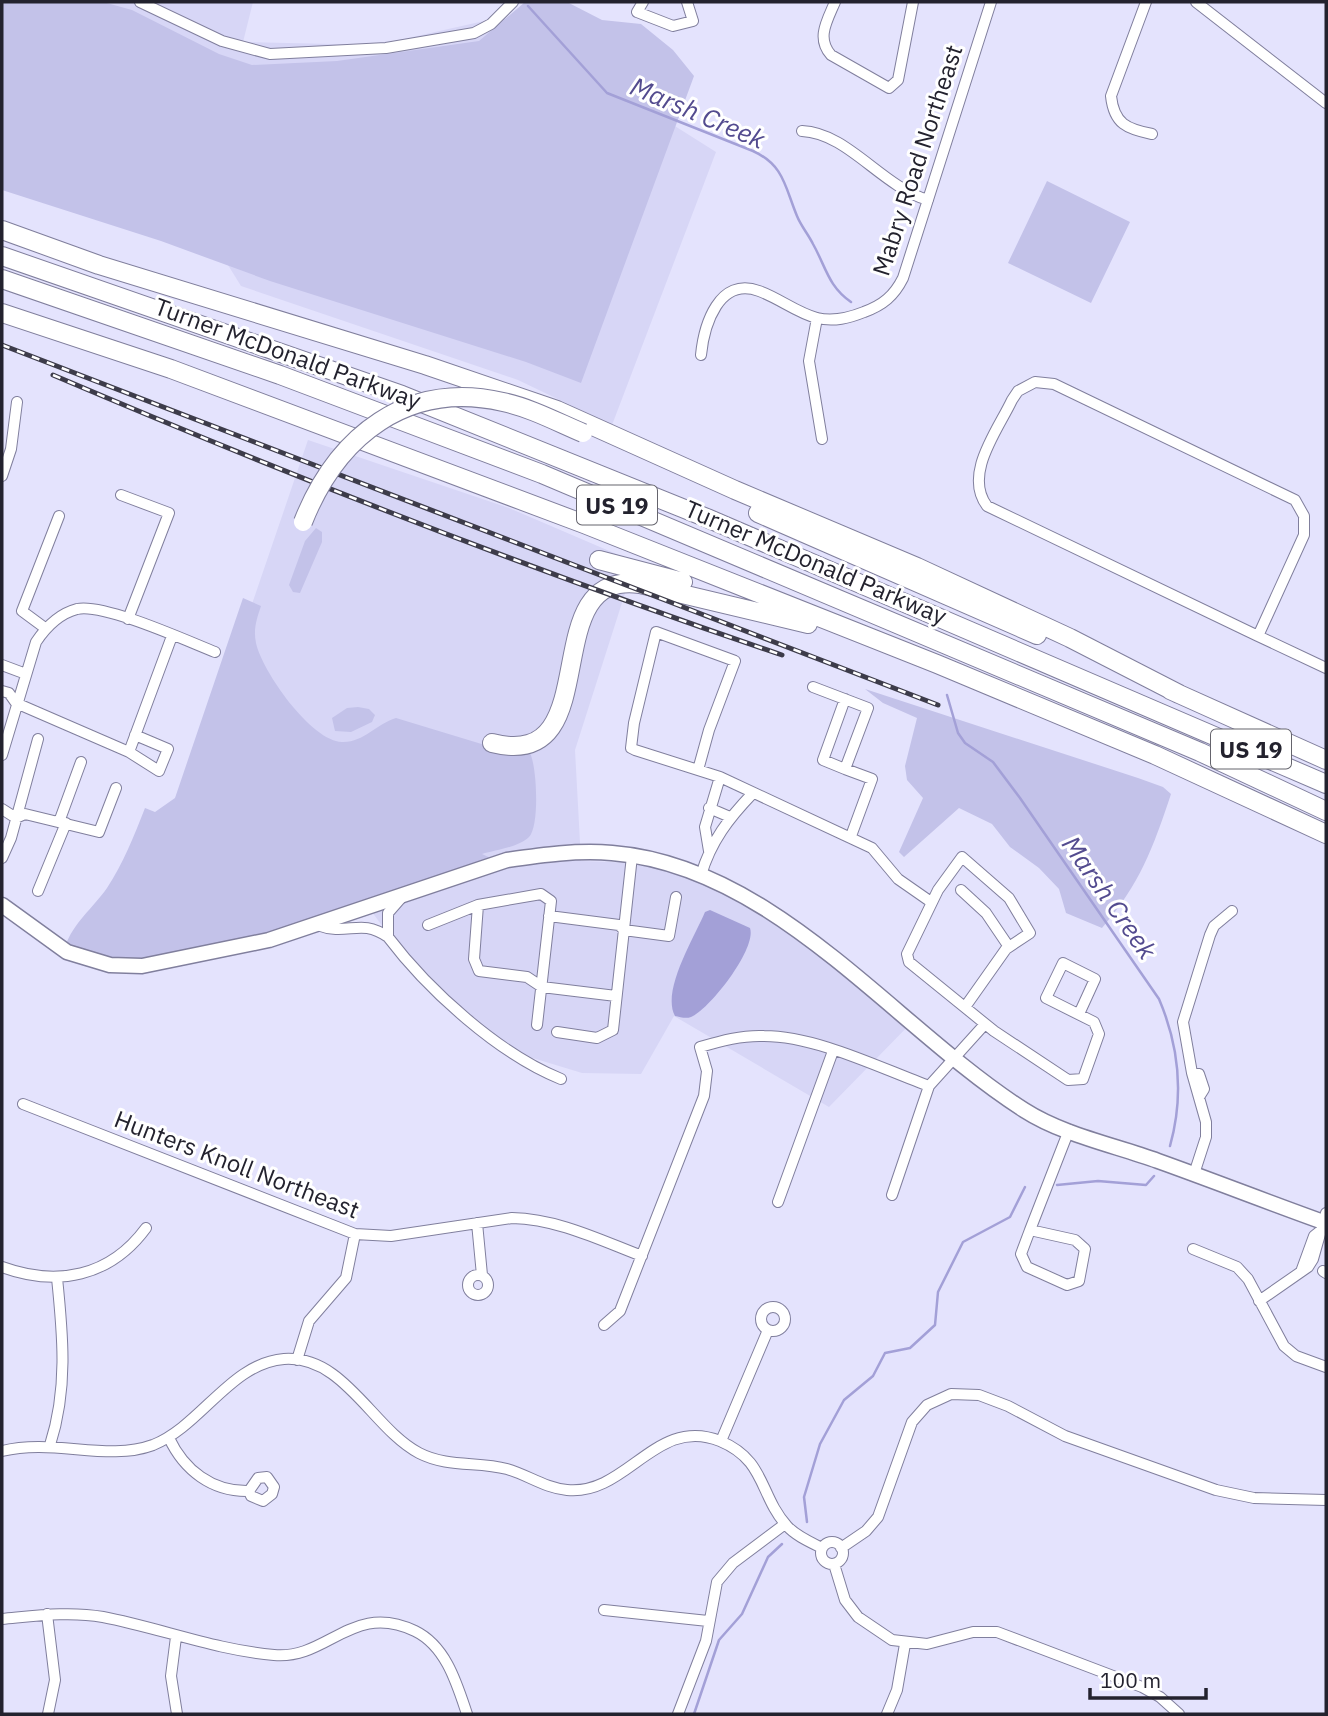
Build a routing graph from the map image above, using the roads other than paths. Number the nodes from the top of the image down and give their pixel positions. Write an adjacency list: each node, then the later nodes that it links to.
1 (140, 2): 2 (street)
2 (513, 2)
3 (643, 2): 4 (street)
4 (687, 2)
5 (835, 2): 10 (street)
6 (913, 2): 10 (street)
7 (991, 2): 15 (street, Mabry Road Northeast)
8 (1146, 2): 14 (street)
9 (1196, 2): 12 (street)
10 (822, 39): 11 (street)
11 (810, 40)
12 (1326, 103)
13 (802, 131): 15 (street)
14 (1152, 134)
15 (928, 200): 20 (street, Mabry Road Northeast)
16 (2, 230): 40 (highway)
17 (2, 256): 54 (highway, Turner McDonald Parkway / US 19)
18 (2, 279): 59 (highway, Turner McDonald Parkway / US 19)
19 (2, 313): 43 (highway)
20 (817, 318): 21 (street, Mabry Road Northeast); 23 (street)
21 (701, 355)
22 (17, 401): 24 (street)
23 (821, 439)
24 (2, 476)
25 (121, 495): 30 (street)
26 (59, 516): 31 (street)
27 (303, 522): 40 (highway, bridge)
28 (598, 560): 29 (highway)
29 (772, 614): 43 (highway); 46 (highway)
30 (128, 619): 31 (street); 32 (street)
31 (45, 628): 37 (street)
32 (173, 636): 34 (street); 44 (street)
33 (1258, 636): 33 (street); 36 (street)
34 (215, 652)
35 (2, 664): 37 (street)
36 (1326, 668)
37 (26, 674): 42 (street)
38 (813, 687): 41 (street)
39 (2, 691): 42 (street)
40 (1179, 694): 49 (highway)
41 (845, 699): 51 (street); 51 (street)
42 (16, 703): 47 (street); 48 (street)
43 (1099, 732): 65 (highway)
44 (135, 735): 47 (street); 47 (street)
45 (37, 740): 61 (street)
46 (492, 743)
47 (129, 752)
48 (2, 755)
49 (1326, 760)
50 (81, 762): 62 (street)
51 (845, 769): 66 (street)
52 (698, 770): 52 (street); 53 (street)
53 (720, 777): 56 (street); 57 (street)
54 (1326, 784)
55 (116, 788): 62 (street)
56 (752, 793): 60 (street); 66 (street)
57 (709, 808): 60 (street); 63 (street)
58 (2, 810): 61 (street)
59 (1326, 811)
60 (730, 817): 64 (street)
61 (16, 818): 62 (street); 69 (street)
62 (62, 822): 72 (street)
63 (705, 827): 64 (street); 67 (street)
64 (720, 831): 67 (street)
65 (1326, 834)
66 (851, 836): 75 (street)
67 (709, 851): 70 (street)
68 (632, 856): 70 (street); 73 (street); 82 (street)
69 (2, 858)
70 (701, 875): 93 (street)
71 (961, 890): 84 (street)
72 (38, 891)
73 (404, 894): 80 (street); 83 (street)
74 (676, 897): 82 (street)
75 (932, 902): 84 (street); 87 (street)
76 (2, 905): 80 (street)
77 (478, 905): 79 (street); 81 (street); 85 (street)
78 (1232, 911): 98 (street)
79 (549, 916): 82 (street); 85 (street)
80 (317, 925): 83 (street)
81 (428, 925)
82 (624, 930): 86 (street)
83 (388, 937): 94 (street)
84 (1009, 947): 87 (street)
85 (542, 987): 86 (street); 90 (street)
86 (616, 996): 91 (street)
87 (965, 1007): 89 (street)
88 (1079, 1014): 88 (street); 89 (street)
89 (985, 1024): 93 (street)
90 (537, 1025)
91 (557, 1032)
92 (833, 1051): 95 (street); 100 (street); 107 (street)
93 (956, 1059): 95 (street); 97 (street)
94 (561, 1079)
95 (929, 1086): 99 (street)
96 (23, 1104): 105 (street, Hunters Knoll Northeast)
97 (1069, 1130): 98 (street); 104 (street)
98 (1194, 1174): 102 (street)
99 (892, 1195)
100 (778, 1202)
101 (477, 1223): 105 (street, Hunters Knoll Northeast); 107 (street, Hunters Knoll Northeast); 110 (street)
102 (1324, 1223): 108 (street); 108 (street)
103 (146, 1228): 111 (street)
104 (1030, 1230): 104 (street)
105 (355, 1234): 115 (street)
106 (1192, 1249): 112 (street)
107 (642, 1256): 113 (street)
108 (1302, 1266): 112 (street)
109 (2, 1267): 111 (street)
110 (482, 1275)
111 (57, 1278): 119 (street)
112 (1259, 1301): 116 (street)
113 (604, 1325)
114 (768, 1330): 118 (street)
115 (297, 1360): 117 (street); 118 (street)
116 (1326, 1367)
117 (169, 1438): 119 (street); 121 (street)
118 (721, 1441): 123 (street)
119 (50, 1445): 120 (street)
120 (2, 1451)
121 (249, 1491)
122 (1326, 1500): 125 (street)
123 (785, 1524): 124 (street); 130 (street)
124 (822, 1548): 125 (street); 126 (street)
125 (841, 1548): 126 (street)
126 (834, 1563): 132 (street)
127 (604, 1610): 130 (street)
128 (47, 1614): 129 (street); 131 (street); 133 (street)
129 (2, 1619)
130 (708, 1621): 136 (street)
131 (176, 1637): 134 (street); 135 (street)
132 (905, 1644): 137 (street); 138 (street)
133 (48, 1714)
134 (177, 1714)
135 (467, 1714)
136 (678, 1714)
137 (887, 1714)
138 (1179, 1714)

